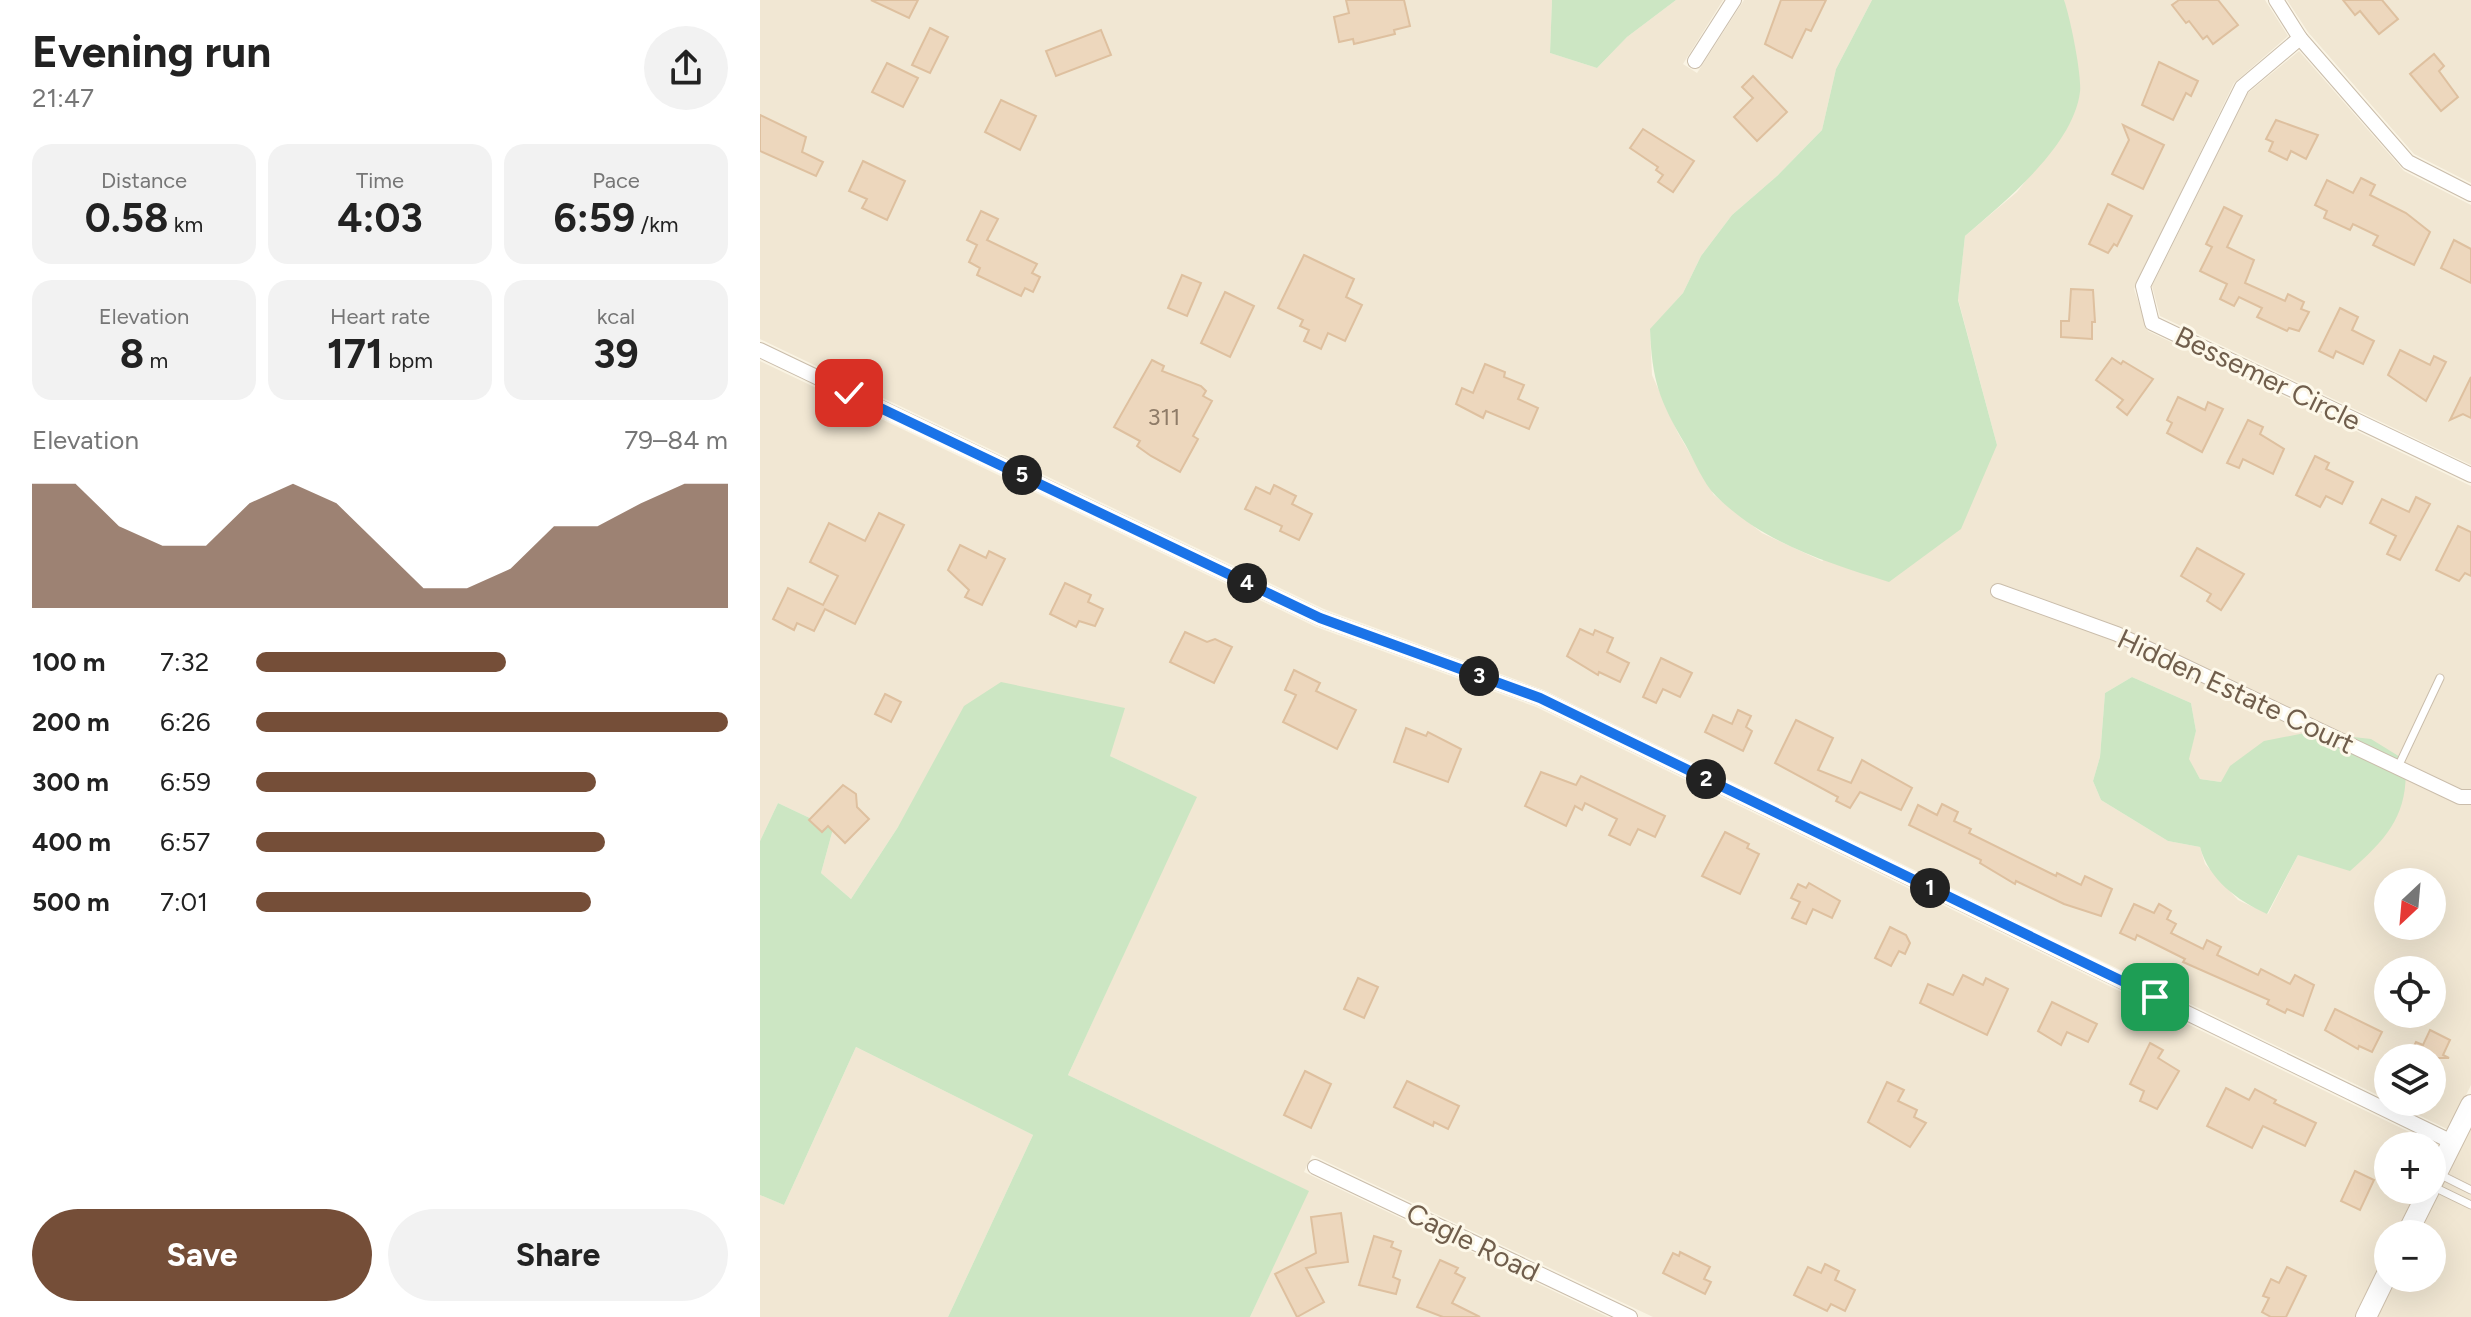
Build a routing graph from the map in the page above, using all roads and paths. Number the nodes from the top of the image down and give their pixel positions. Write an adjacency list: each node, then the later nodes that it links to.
1 (1734, 0): 4 (street)
2 (2276, 0): 3 (street)
3 (2300, 38): 5 (street); 7 (street, Bessemer Circle)
4 (1695, 61)
5 (2471, 194)
6 (760, 350): 13 (street)
7 (2471, 475)
8 (1998, 591): 10 (street, Hidden Estate Court)
9 (2440, 678): 10 (lane)
10 (2398, 767): 11 (street, Hidden Estate Court)
11 (2471, 797)
12 (2471, 1105): 13 (street)
13 (2452, 1142): 14 (street)
14 (2446, 1154)
15 (1315, 1167): 21 (street, Cagle Road)
16 (2446, 1186): 17 (lane)
17 (2471, 1190)
18 (2446, 1191): 19 (lane)
19 (2471, 1205)
20 (2378, 1292): 22 (street)
21 (1630, 1317)
22 (2366, 1317)

